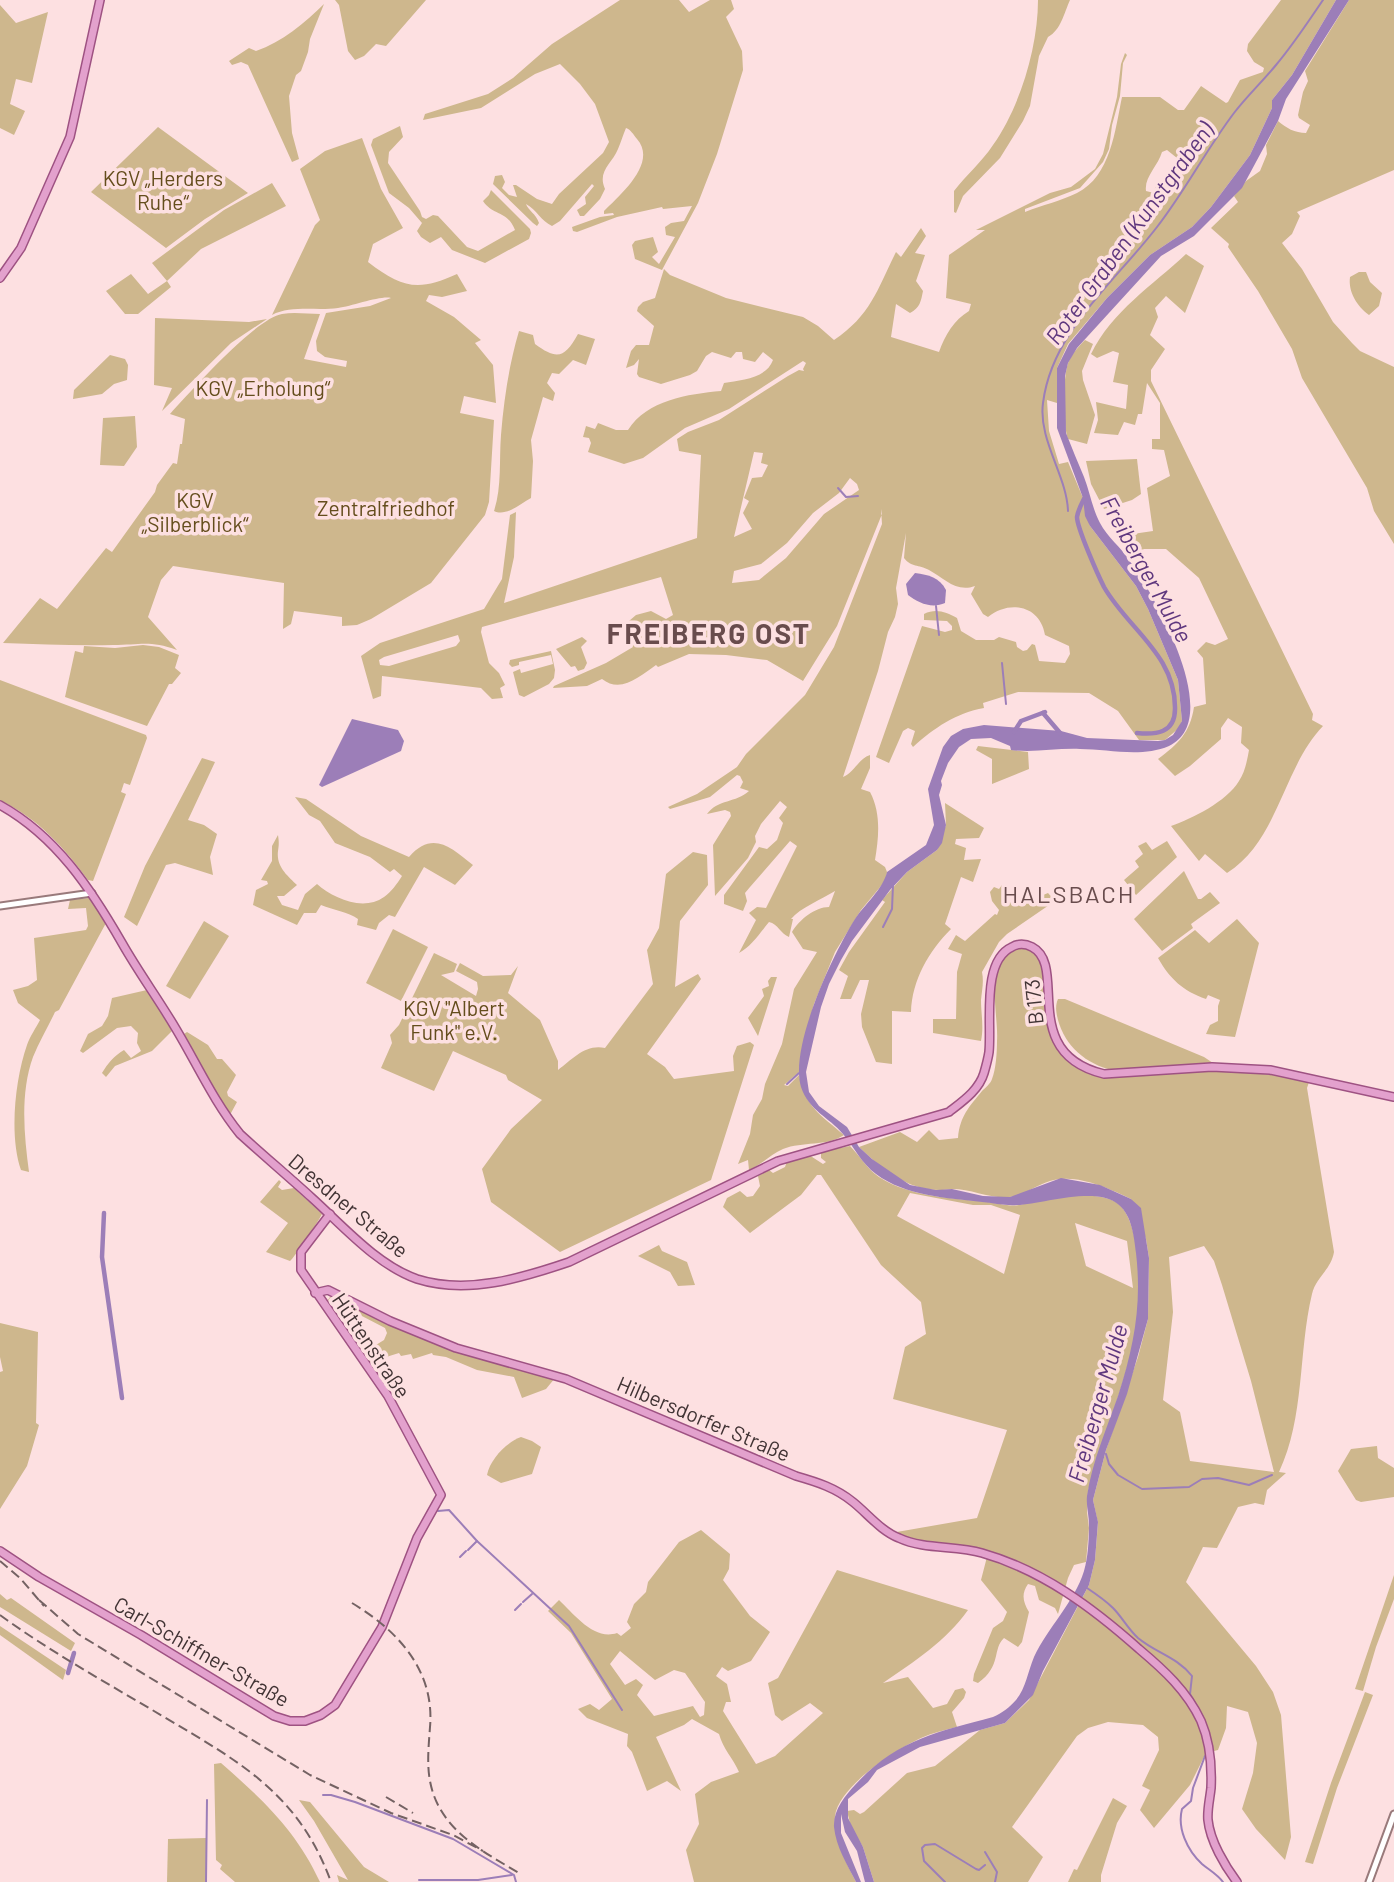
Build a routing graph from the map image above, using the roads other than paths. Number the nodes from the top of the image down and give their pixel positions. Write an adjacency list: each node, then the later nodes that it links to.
1 (100, 0): 2 (main road)
2 (0, 278)
3 (0, 805): 4 (main road, Dresdner Straße / B 173)
4 (92, 893): 5 (street); 8 (main road, Dresdner Straße / B 173)
5 (0, 906)
6 (1394, 1097): 7 (main road, B 173 / B 173)
7 (949, 1112): 8 (main road, Dresdner Straße / B 173)
8 (330, 1214): 9 (main road, Hüttenstraße)
9 (317, 1296): 10 (main road, Hüttenstraße); 13 (main road, Hilbersdorfer Straße)
10 (440, 1499): 11 (main road, Carl-Schiffner-Straße)
11 (0, 1551)
12 (1394, 1814): 14 (street)
13 (1237, 1882)
14 (1369, 1882)

